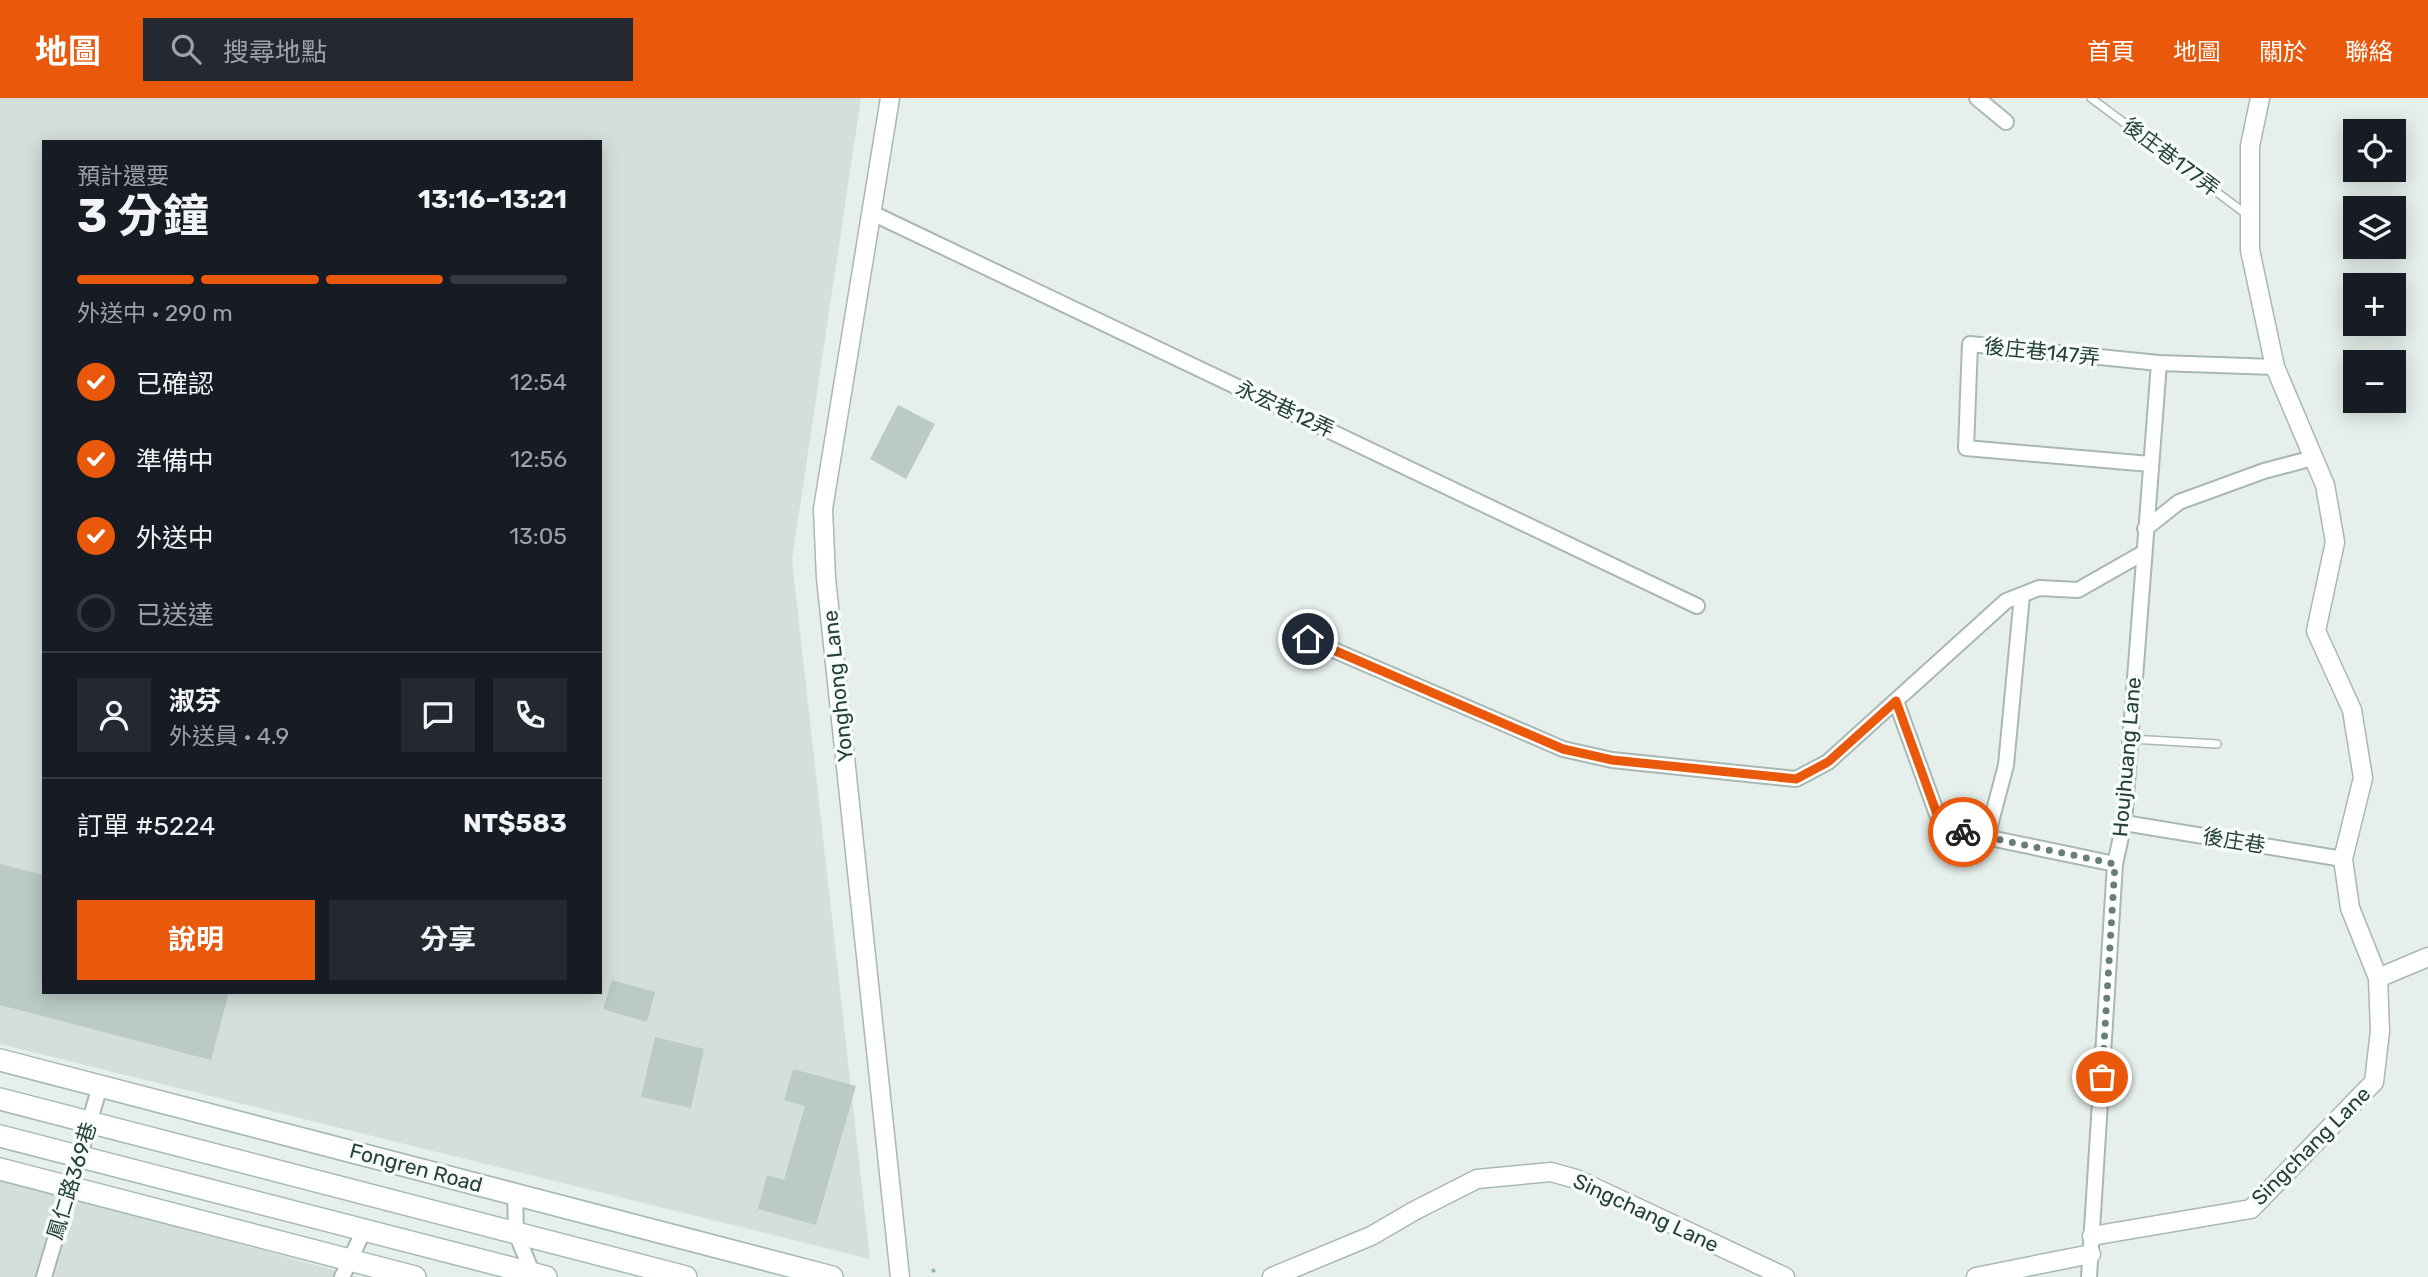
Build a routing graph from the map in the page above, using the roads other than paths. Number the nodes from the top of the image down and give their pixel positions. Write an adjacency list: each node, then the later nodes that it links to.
1 (890, 98): 6 (street, Yonghong Lane)
2 (1977, 98): 5 (street)
3 (2091, 98): 7 (lane, 後庄巷177弄)
4 (2260, 98): 7 (street)
5 (2006, 122)
6 (872, 213): 15 (street, 永宏巷12弄); 44 (street, Yonghong Lane)
7 (2250, 216): 9 (street)
8 (2159, 363): 9 (street, 後庄巷147弄); 11 (street, Houjhuang Lane); 11 (street, 後庄巷147弄)
9 (2275, 367): 10 (street, Singchang Lane)
10 (2313, 458): 12 (street); 22 (street, Singchang Lane)
11 (2150, 464): 12 (street, Houjhuang Lane)
12 (2145, 529): 13 (street, Houjhuang Lane)
13 (2143, 553): 14 (street); 18 (street, Houjhuang Lane)
14 (2022, 595): 17 (street); 21 (street)
15 (1697, 606)
16 (1308, 639): 17 (street)
17 (1896, 701): 21 (street)
18 (2130, 738): 19 (lane); 20 (street, Houjhuang Lane)
19 (2217, 744)
20 (2124, 823): 22 (street, 後庄巷); 23 (street, Houjhuang Lane)
21 (1987, 837): 23 (street)
22 (2343, 859): 25 (street, Singchang Lane)
23 (2115, 864): 37 (street, Houjhuang Lane)
24 (2428, 957): 25 (street)
25 (2378, 978): 37 (street, Singchang Lane)
26 (0, 1059): 27 (main road, Fongren Road)
27 (100, 1086): 29 (street, 鳳仁路369巷); 34 (main road, Fongren Road)
28 (0, 1099): 29 (main road, Fongren Road)
29 (90, 1122): 31 (street, 鳳仁路369巷); 36 (main road, Fongren Road)
30 (0, 1136): 31 (main road)
31 (79, 1157): 33 (street, 鳳仁路369巷); 35 (main road)
32 (0, 1169): 33 (main road)
33 (69, 1187): 38 (main road); 40 (street, 鳳仁路369巷)
34 (516, 1194): 36 (street); 43 (main road, Fongren Road)
35 (364, 1230): 38 (street); 39 (main road)
36 (516, 1233): 39 (street); 42 (main road, Fongren Road)
37 (2092, 1245): 47 (street, Singchang Lane); 48 (street, Houjhuang Lane)
38 (346, 1268): 41 (main road)
39 (538, 1276)
40 (44, 1277)
41 (415, 1277)
42 (686, 1277)
43 (832, 1277)
44 (900, 1277)
45 (1272, 1277): 46 (street, Singchang Lane)
46 (1785, 1277)
47 (1976, 1277)
48 (2089, 1277)

